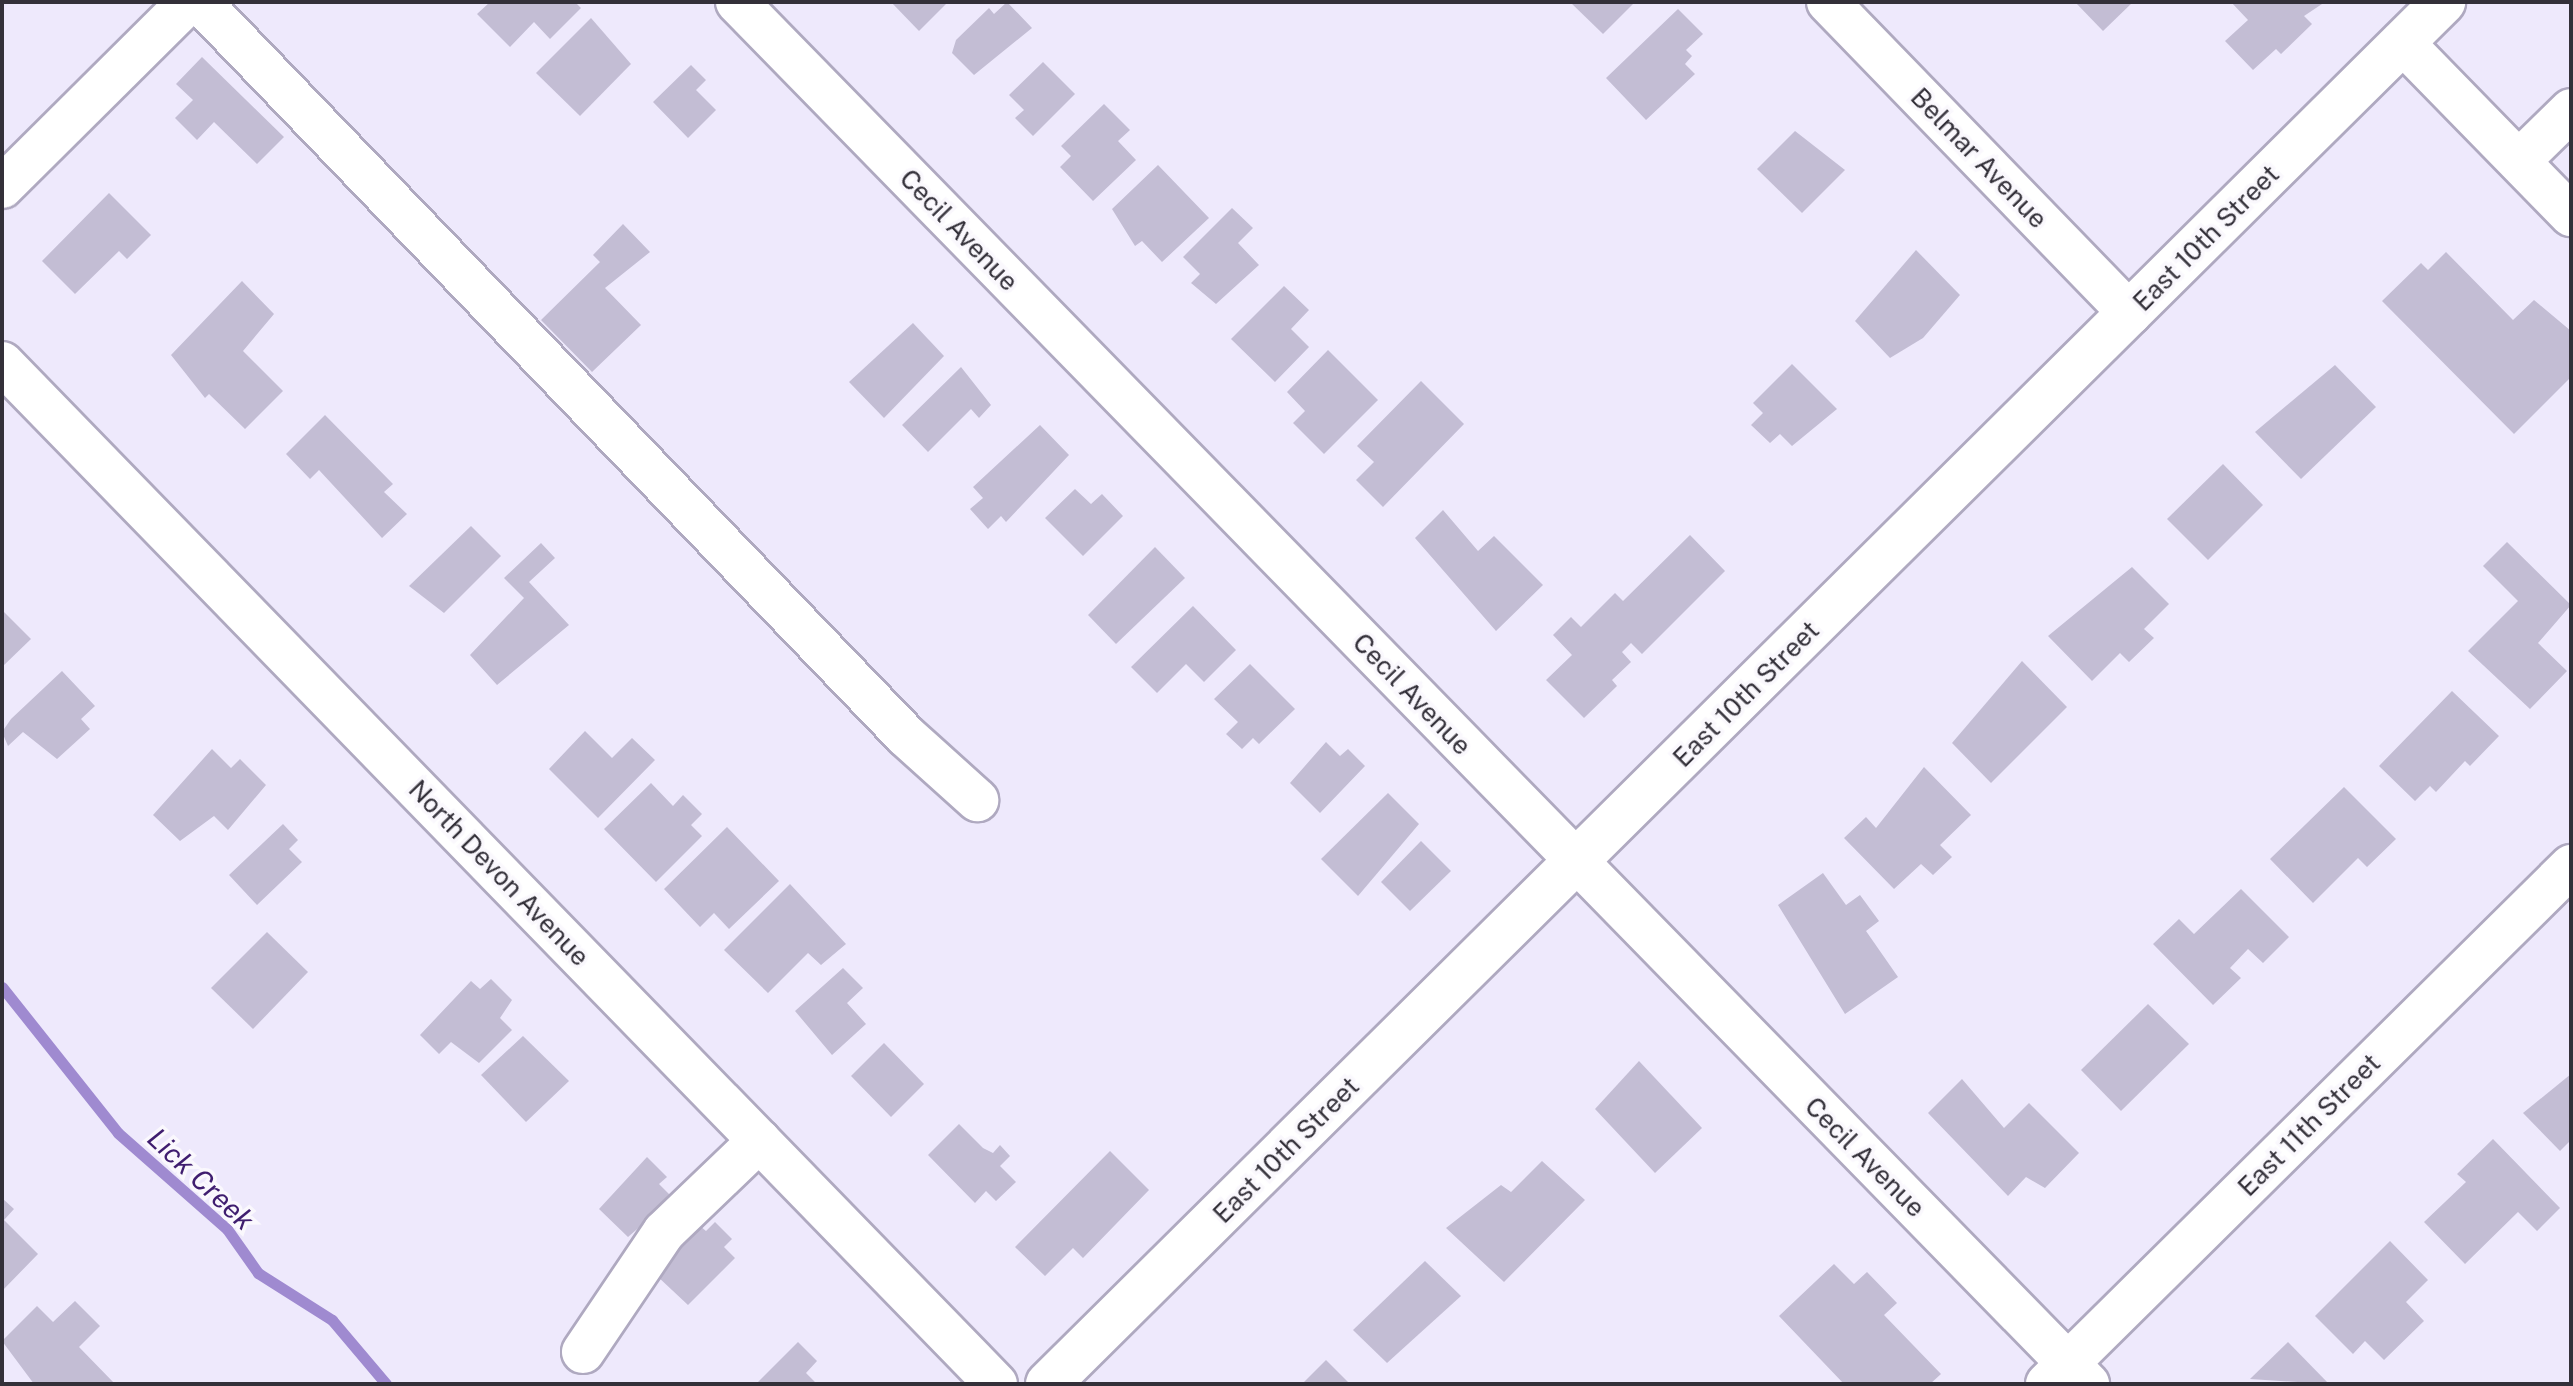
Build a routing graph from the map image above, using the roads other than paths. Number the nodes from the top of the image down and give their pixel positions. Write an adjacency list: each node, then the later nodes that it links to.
1 (188, 2): 9 (street)
2 (200, 2): 13 (street)
3 (737, 2): 14 (street, Cecil Avenue)
4 (1828, 2): 11 (street, Belmar Avenue)
5 (2443, 2): 6 (main road, East 10th Street)
6 (2402, 42): 8 (street); 11 (main road, East 10th Street)
7 (2571, 110): 8 (street)
8 (2519, 161): 10 (street)
9 (2, 187)
10 (2571, 215)
11 (2130, 314): 14 (main road, East 10th Street)
12 (2, 363): 16 (street, North Devon Avenue)
13 (977, 800)
14 (1576, 863): 18 (street, Cecil Avenue); 20 (main road, East 10th Street)
15 (2571, 866): 18 (street, East 11th Street)
16 (759, 1141): 17 (street); 19 (street, North Devon Avenue)
17 (583, 1352)
18 (2068, 1377)
19 (996, 1384)
20 (1048, 1384)

